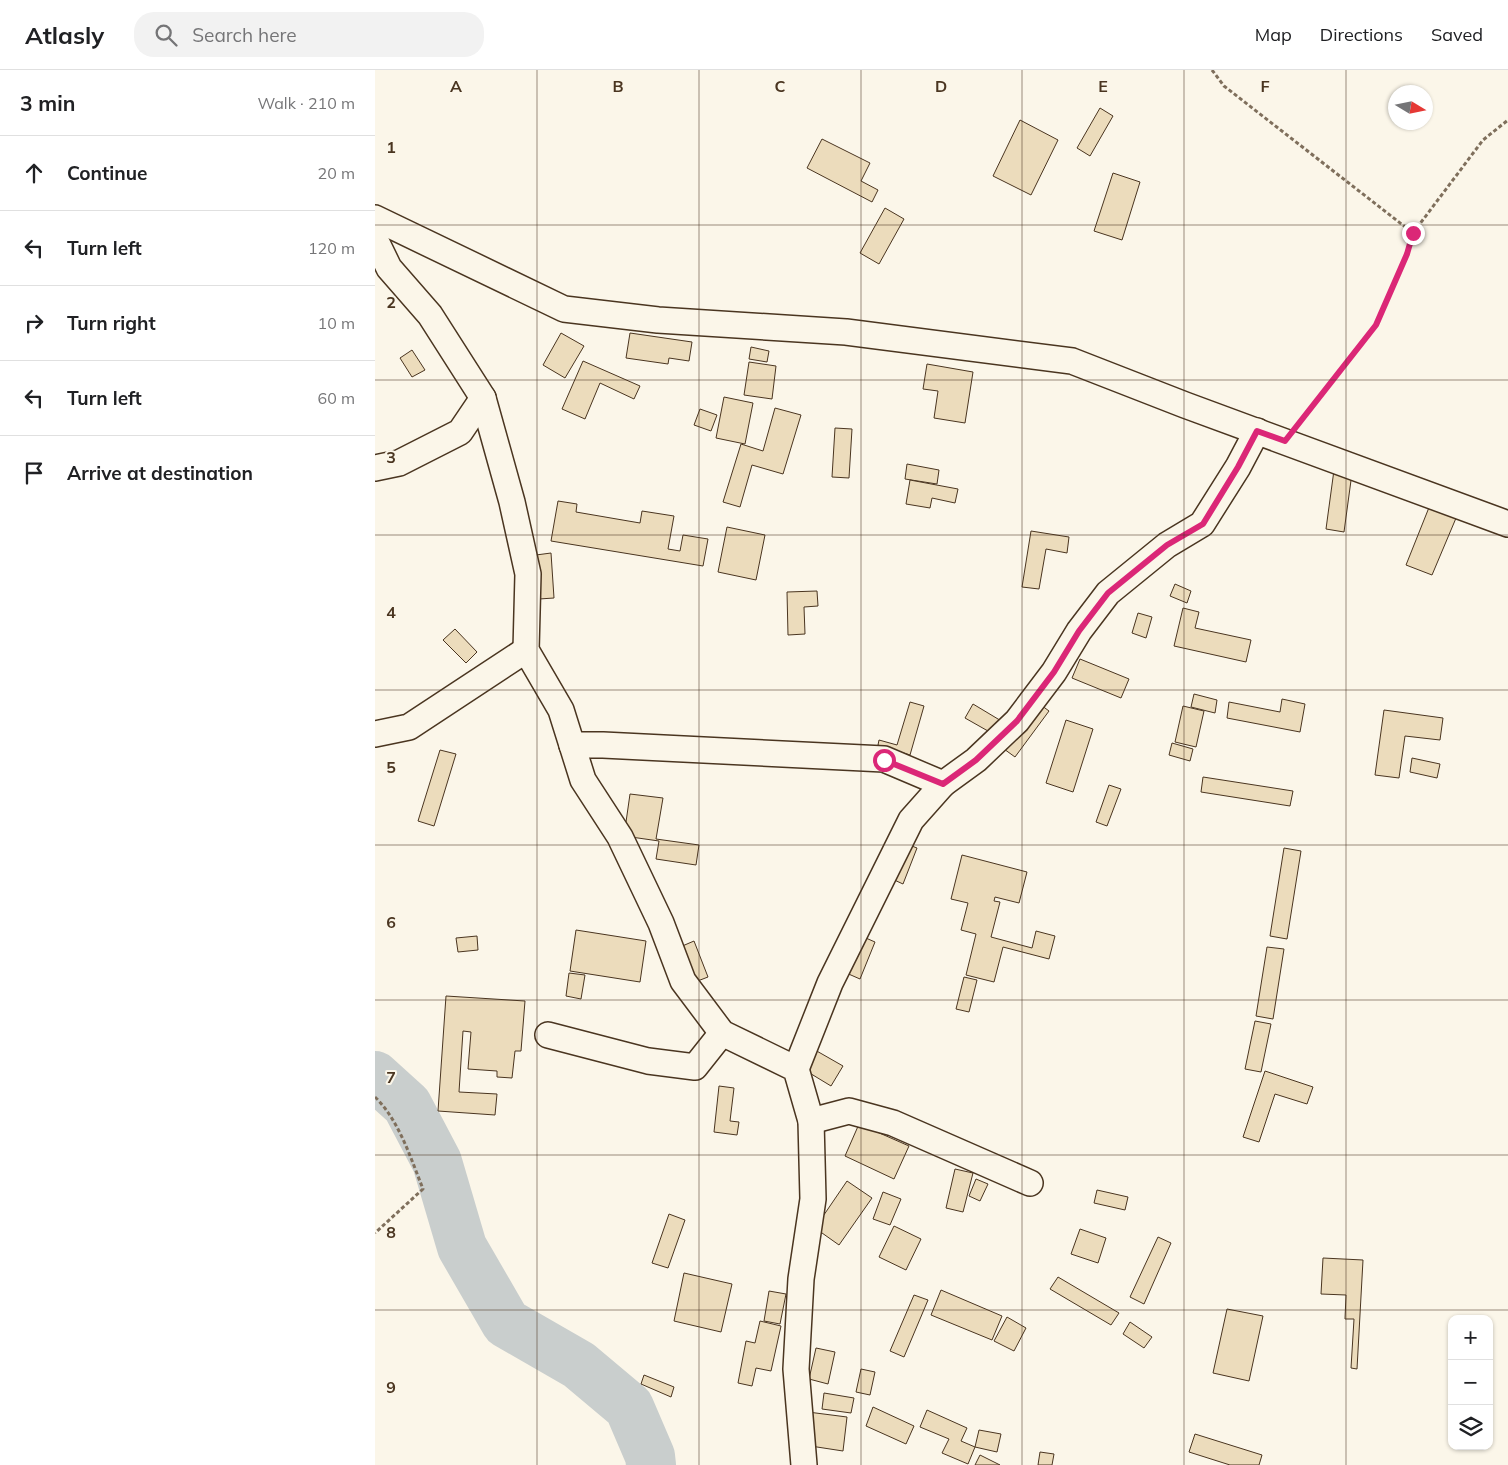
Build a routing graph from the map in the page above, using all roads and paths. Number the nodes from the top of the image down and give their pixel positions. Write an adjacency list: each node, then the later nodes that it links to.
1 (1212, 70): 4 (path)
2 (1508, 120): 4 (path)
3 (375, 218): 7 (street)
4 (1413, 233): 8 (path)
5 (375, 239): 6 (street)
6 (483, 398): 9 (street); 11 (street)
7 (1257, 431): 8 (street); 14 (street)
8 (1285, 441): 10 (street)
9 (375, 468)
10 (1508, 524)
11 (526, 650): 12 (street); 13 (street)
12 (375, 734)
13 (572, 745): 14 (street); 15 (street)
14 (943, 784): 17 (street)
15 (722, 1033): 16 (street); 17 (street)
16 (548, 1035)
17 (796, 1069): 19 (street)
18 (375, 1097): 21 (path)
19 (811, 1122): 20 (street); 22 (street)
20 (1030, 1183)
21 (375, 1233)
22 (804, 1465)

